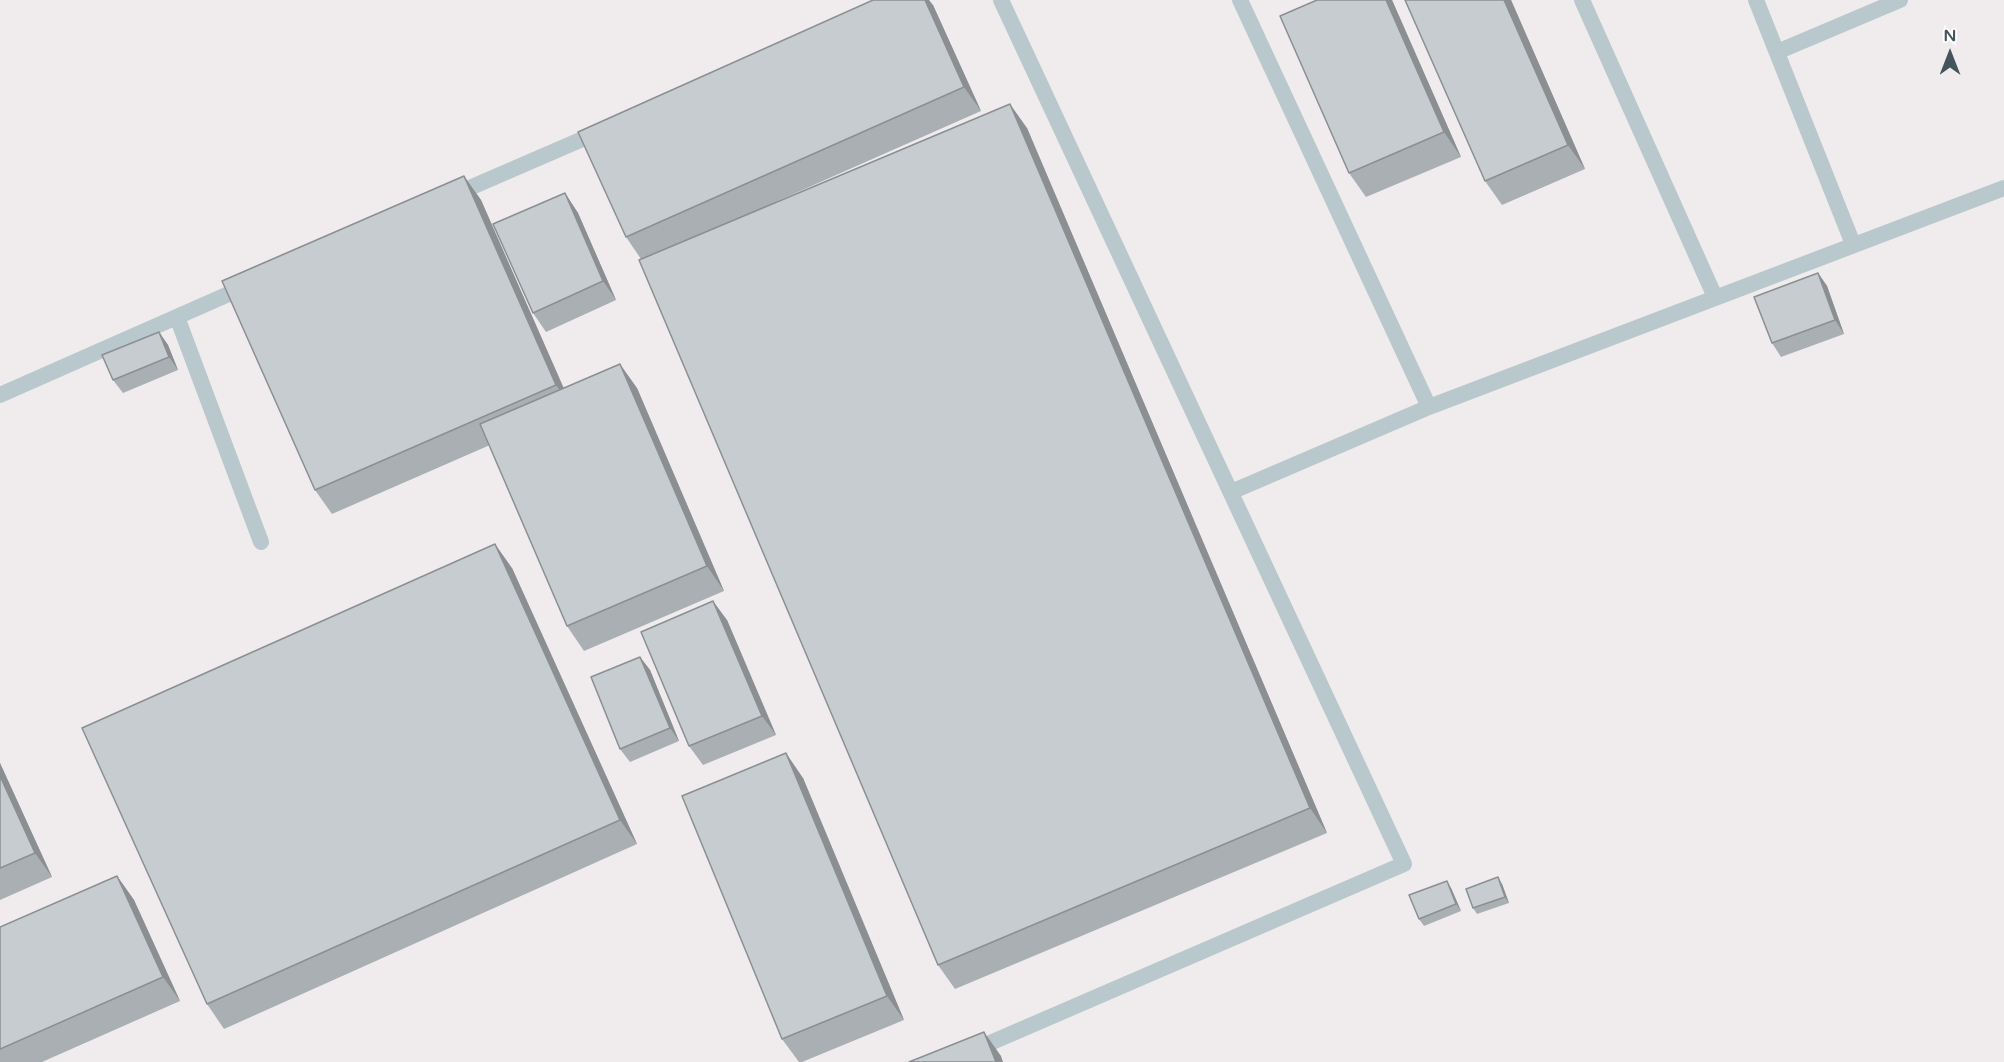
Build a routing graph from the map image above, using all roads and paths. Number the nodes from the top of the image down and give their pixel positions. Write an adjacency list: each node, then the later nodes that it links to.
1 (1001, 0): 16 (lane)
2 (1240, 0): 15 (lane)
3 (1582, 0): 12 (lane)
4 (1756, 0): 6 (lane)
5 (1900, 0): 6 (lane)
6 (1777, 52): 10 (lane)
7 (614, 125): 9 (lane)
8 (2004, 188): 10 (lane)
9 (439, 202)
10 (1852, 244): 12 (lane)
11 (264, 278): 13 (lane)
12 (1715, 297): 15 (lane)
13 (177, 317): 14 (lane); 17 (lane)
14 (0, 395)
15 (1429, 407): 16 (lane)
16 (1231, 492): 18 (lane)
17 (261, 543)
18 (946, 1062)

